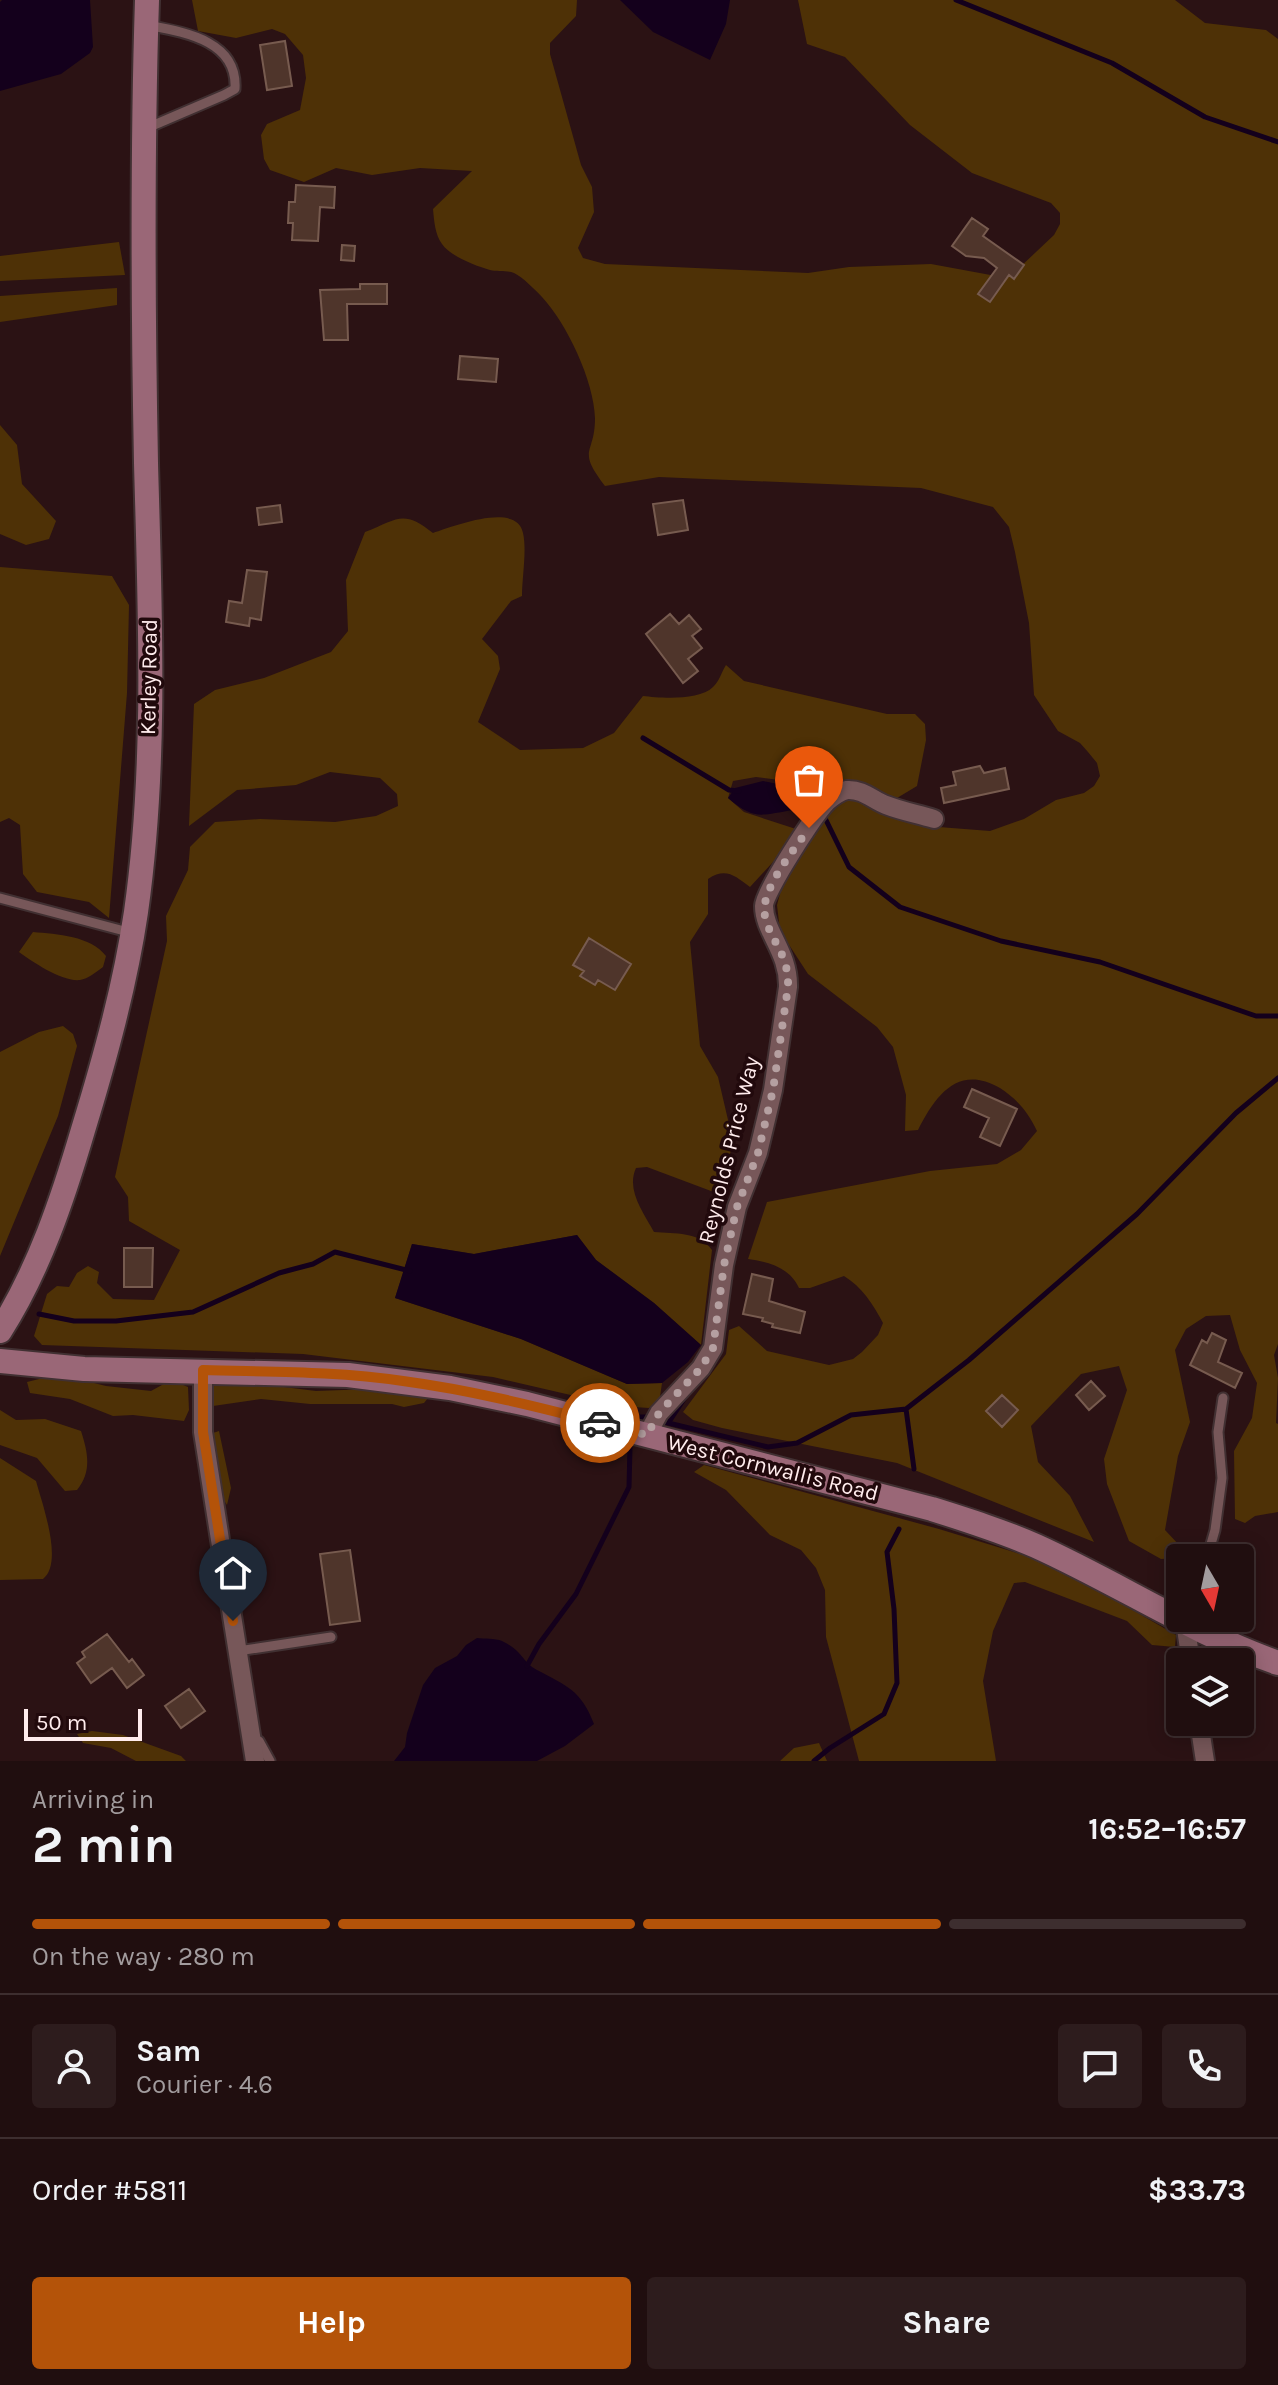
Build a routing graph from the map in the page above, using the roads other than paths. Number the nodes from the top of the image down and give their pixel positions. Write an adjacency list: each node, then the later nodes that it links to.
1 (147, 0): 2 (street, Kerley Road)
2 (146, 25): 3 (street, Kerley Road); 3 (lane)
3 (144, 129): 6 (street, Kerley Road)
4 (934, 819): 11 (street, Reynolds Price Way)
5 (0, 898): 6 (lane)
6 (132, 933): 7 (street, Kerley Road)
7 (0, 1331)
8 (0, 1361): 9 (street, West Cornwallis Road)
9 (203, 1370): 11 (street, West Cornwallis Road); 16 (street)
10 (1223, 1398): 12 (lane)
11 (647, 1435): 13 (street, West Cornwallis Road)
12 (1211, 1544)
13 (1166, 1610)
14 (1212, 1632): 17 (street, West Cornwallis Road)
15 (331, 1637): 16 (lane)
16 (238, 1651): 19 (street)
17 (1278, 1663)
18 (1201, 1736): 22 (street)
19 (252, 1739): 20 (street); 21 (lane)
20 (255, 1761)
21 (270, 1761)
22 (1205, 1761)

